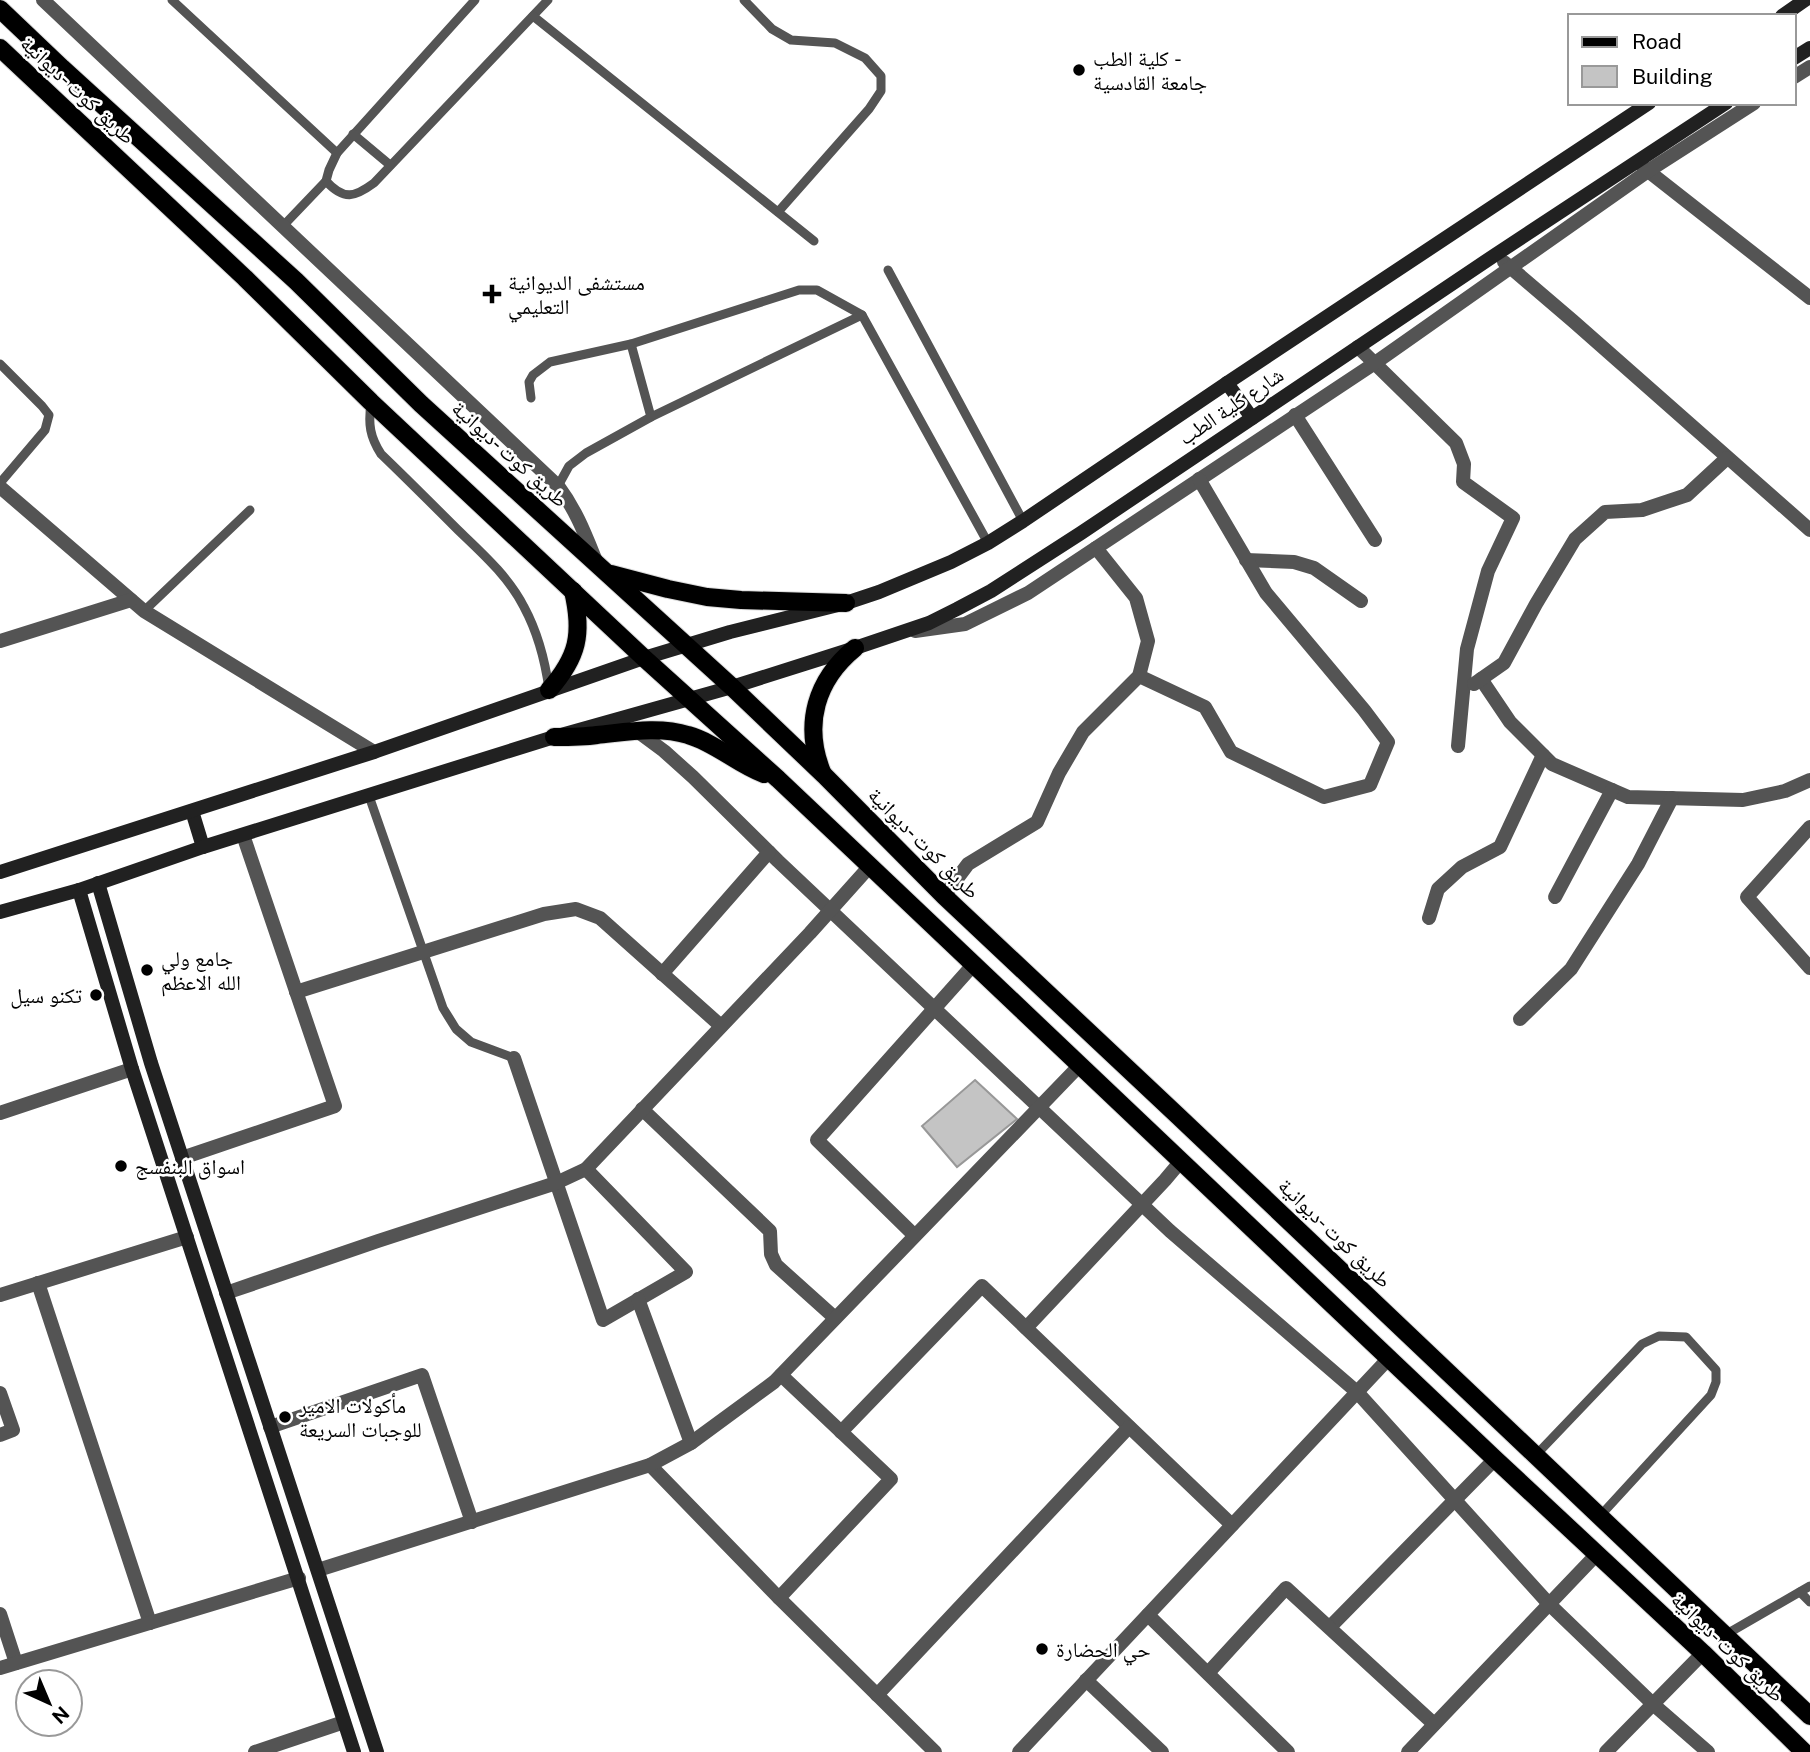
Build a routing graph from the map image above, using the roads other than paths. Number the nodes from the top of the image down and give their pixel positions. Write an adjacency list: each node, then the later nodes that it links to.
1 (44, 0): 20 (street)
2 (172, 0): 15 (lane)
3 (475, 0): 14 (lane)
4 (548, 0): 9 (lane)
5 (744, 0): 19 (lane)
6 (1805, 0): 8 (main road)
7 (0, 9): 48 (main road, طريق كوت -ديوانية)
8 (1785, 14)
9 (533, 16): 16 (lane); 19 (lane)
10 (0, 48): 33 (main road, طريق كوت -ديوانية)
11 (1646, 105): 31 (main road, شارع كلية الطب)
12 (1723, 105): 17 (main road, شارع كلية الطب)
13 (1750, 105): 17 (street)
14 (353, 134): 15 (lane); 16 (lane)
15 (337, 153): 18 (lane)
16 (390, 165): 18 (lane)
17 (1642, 167): 22 (main road, شارع كلية الطب); 23 (street); 25 (street)
18 (326, 181): 20 (lane)
19 (778, 212): 21 (lane)
20 (283, 226): 40 (street)
21 (814, 241)
22 (1495, 255): 23 (street); 28 (main road, شارع كلية الطب)
23 (1510, 267): 29 (street); 37 (street)
24 (888, 270): 42 (lane)
25 (1809, 295)
26 (862, 315): 27 (lane); 35 (lane); 45 (lane)
27 (631, 344): 32 (lane); 35 (lane)
28 (1359, 347): 29 (street); 36 (main road, شارع كلية الطب)
29 (1375, 363): 34 (street); 63 (street)
30 (0, 364): 39 (lane)
31 (1227, 383): 36 (main road); 42 (main road, شارع كلية الطب)
32 (531, 398)
33 (371, 402): 49 (main road, طريق كوت -ديوانية); 62 (lane)
34 (1295, 415): 38 (street); 44 (street)
35 (651, 417): 40 (lane)
36 (1252, 418): 54 (main road, شارع كلية الطب)
37 (1727, 457): 43 (street); 60 (street)
38 (1199, 479): 46 (street); 47 (street)
39 (0, 485): 50 (street)
40 (558, 486): 48 (street)
41 (250, 510): 53 (lane)
42 (1023, 521): 45 (main road, شارع كلية الطب)
43 (1810, 529)
44 (1376, 540)
45 (988, 542): 52 (main road, شارع كلية الطب)
46 (1096, 548): 54 (street); 59 (street)
47 (1246, 560): 51 (street); 59 (street)
48 (603, 568): 52 (main road); 56 (main road, طريق كوت -ديوانية)
49 (573, 591): 58 (main road, طريق كوت -ديوانية); 62 (main road)
50 (131, 600): 53 (street); 55 (street)
51 (1361, 601)
52 (846, 603): 56 (main road, شارع كلية الطب)
53 (144, 611): 68 (street)
54 (893, 635): 57 (main road, شارع كلية الطب)
55 (0, 641)
56 (687, 645): 58 (main road, شارع كلية الطب); 61 (main road, طريق كوت -ديوانية)
57 (855, 648): 61 (main road, شارع كلية الطب); 70 (main road)
58 (644, 658): 62 (main road, شارع كلية الطب); 64 (main road, طريق كوت -ديوانية)
59 (1139, 676): 85 (street)
60 (1481, 679): 63 (street); 69 (street)
61 (732, 687): 64 (main road, شارع كلية الطب); 70 (main road, طريق كوت -ديوانية)
62 (549, 690): 68 (main road, شارع كلية الطب)
63 (1463, 692): 67 (street)
64 (689, 699): 66 (main road, شارع كلية الطب); 71 (main road, طريق كوت -ديوانية)
65 (637, 731): 66 (main road); 71 (main road); 80 (street)
66 (554, 737): 74 (main road, شارع كلية الطب)
67 (1458, 746)
68 (374, 752): 76 (main road, شارع كلية الطب)
69 (1543, 755): 73 (street); 89 (street)
70 (824, 775): 85 (main road, طريق كوت -ديوانية)
71 (778, 779): 81 (main road, طريق كوت -ديوانية)
72 (1810, 780): 75 (street)
73 (1612, 790): 75 (street); 86 (street)
74 (369, 796): 78 (main road, شارع كلية الطب); 90 (lane)
75 (1672, 798): 96 (street)
76 (192, 811): 79 (main road); 82 (main road, شارع كلية الطب)
77 (1810, 827): 92 (street)
78 (243, 835): 79 (main road, شارع كلية الطب); 94 (street)
79 (203, 847): 83 (main road, شارع كلية الطب)
80 (769, 852): 87 (street); 93 (street)
81 (870, 866): 87 (street); 91 (main road, طريق كوت -ديوانية)
82 (0, 872)
83 (98, 883): 84 (main road, شارع كلية الطب); 104 (main road)
84 (79, 890): 88 (main road, شارع كلية الطب); 100 (main road)
85 (944, 896): 126 (main road, طريق كوت -ديوانية)
86 (1555, 897)
87 (830, 910): 95 (street); 97 (street)
88 (0, 912)
89 (1429, 918)
90 (424, 952): 93 (street); 94 (street); 98 (lane)
91 (974, 964): 95 (street); 99 (main road, طريق كوت -ديوانية)
92 (1810, 968)
93 (662, 974): 97 (street)
94 (296, 992): 104 (street)
95 (934, 1008): 101 (street); 109 (street)
96 (1520, 1019)
97 (721, 1026): 102 (street)
98 (514, 1058): 107 (street)
99 (1080, 1065): 101 (street); 105 (main road, طريق كوت -ديوانية)
100 (132, 1069): 103 (street); 110 (main road)
101 (1039, 1107): 108 (street); 109 (street)
102 (642, 1110): 106 (street); 115 (street)
103 (0, 1113)
104 (182, 1158): 112 (main road)
105 (1181, 1161): 108 (street); 117 (main road, طريق كوت -ديوانية)
106 (586, 1169): 107 (street); 114 (street)
107 (556, 1183): 112 (street); 114 (street)
108 (1142, 1204): 116 (street); 119 (street)
109 (914, 1235): 115 (street)
110 (187, 1237): 111 (street); 135 (main road)
111 (38, 1283): 113 (street); 143 (street)
112 (226, 1293): 121 (main road)
113 (0, 1295)
114 (638, 1299): 125 (street)
115 (835, 1318): 118 (street)
116 (1026, 1328): 122 (street); 123 (street)
117 (1390, 1357): 119 (street); 127 (main road, طريق كوت -ديوانية)
118 (781, 1375): 123 (street); 125 (street)
119 (1357, 1392): 129 (street); 132 (street)
120 (0, 1393): 124 (street)
121 (270, 1427): 131 (street); 134 (main road)
122 (1129, 1427): 132 (street); 151 (street)
123 (841, 1432): 138 (street)
124 (0, 1435)
125 (691, 1443): 128 (street)
126 (1536, 1455): 130 (main road, طريق كوت -ديوانية); 130 (lane)
127 (1495, 1459): 129 (street); 133 (main road, طريق كوت -ديوانية)
128 (650, 1465): 131 (street); 138 (street)
129 (1455, 1500): 140 (street); 144 (street)
130 (1600, 1516): 145 (main road, طريق كوت -ديوانية)
131 (472, 1522): 134 (street)
132 (1232, 1525): 142 (street)
133 (1597, 1554): 140 (street); 146 (main road, طريق كوت -ديوانية)
134 (318, 1570): 158 (main road)
135 (299, 1578): 143 (street); 154 (main road)
136 (1810, 1586): 137 (lane)
137 (1800, 1592): 139 (lane); 145 (lane)
138 (779, 1598): 151 (street)
139 (1810, 1602)
140 (1549, 1604): 152 (street); 155 (street)
141 (0, 1614): 147 (street)
142 (1148, 1615): 149 (street); 150 (street)
143 (150, 1623): 147 (street)
144 (1330, 1627): 149 (street); 155 (street)
145 (1726, 1636): 153 (main road, طريق كوت -ديوانية)
146 (1703, 1653): 152 (street); 166 (main road, طريق كوت -ديوانية)
147 (16, 1663): 148 (street)
148 (0, 1668)
149 (1208, 1673): 162 (street)
150 (1086, 1680): 160 (street); 161 (street)
151 (877, 1695): 159 (street)
152 (1654, 1705): 164 (street); 165 (street)
153 (1810, 1716)
154 (344, 1722): 156 (street); 157 (main road)
155 (1434, 1724): 163 (street)
156 (255, 1752)
157 (354, 1752)
158 (377, 1752)
159 (935, 1752)
160 (1019, 1752)
161 (1162, 1752)
162 (1288, 1752)
163 (1408, 1752)
164 (1606, 1752)
165 (1708, 1752)
166 (1804, 1752)

